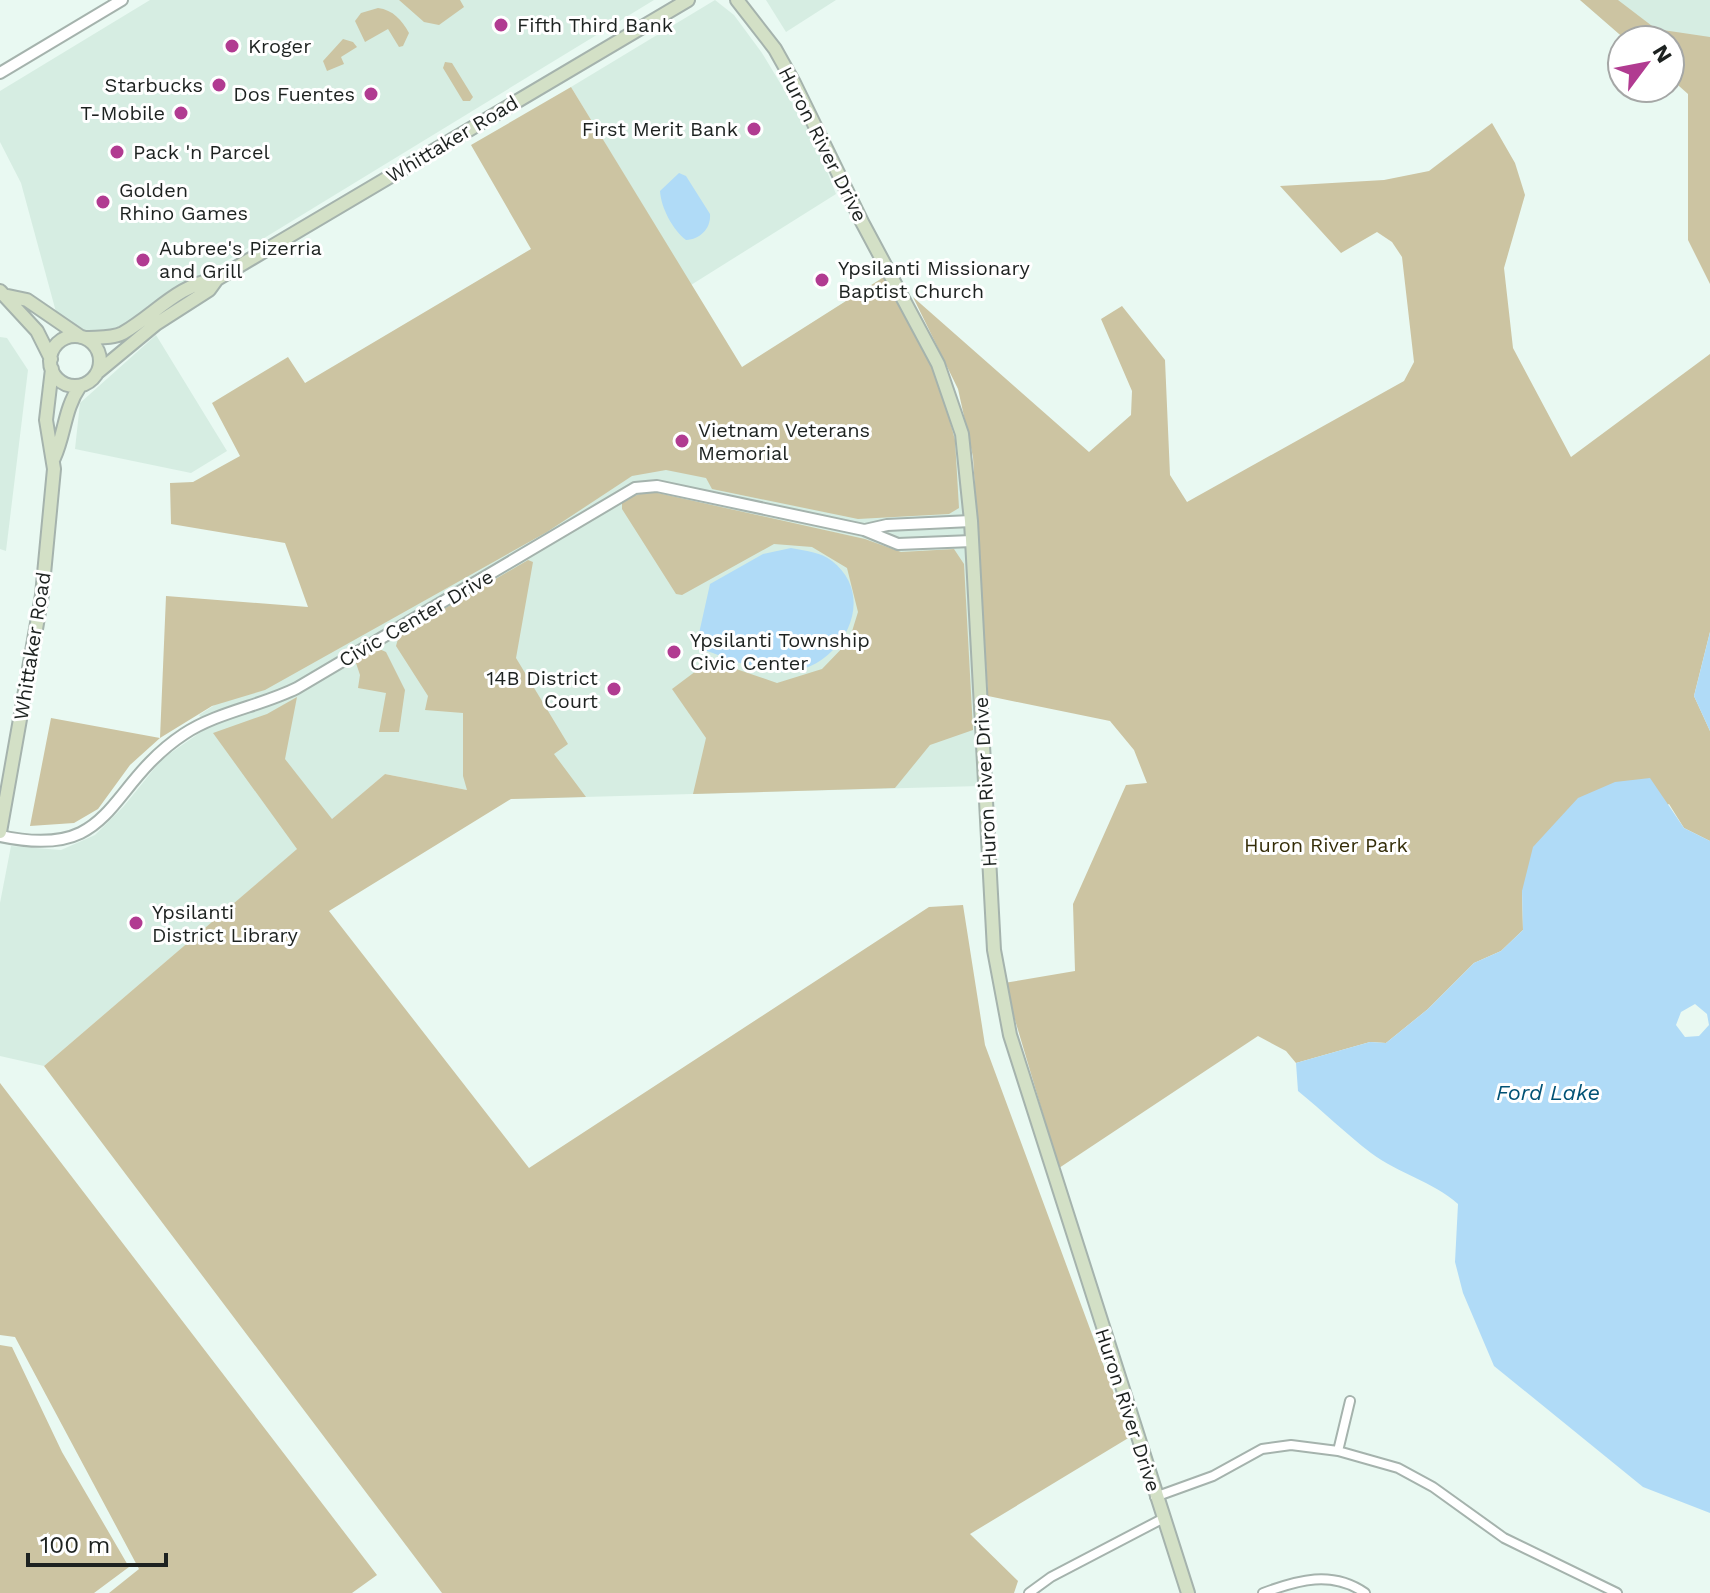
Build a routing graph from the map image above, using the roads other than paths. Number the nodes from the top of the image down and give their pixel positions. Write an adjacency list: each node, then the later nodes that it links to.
1 (122, 0): 4 (street)
2 (688, 0): 5 (main road, Whittaker Road)
3 (737, 0): 12 (main road, Huron River Drive)
4 (0, 73)
5 (217, 279): 7 (main road, Whittaker Road); 9 (main road, Whittaker Road)
6 (4, 293): 7 (main road); 8 (main road)
7 (83, 338): 8 (main road); 9 (main road)
8 (51, 364): 10 (main road); 11 (main road, Whittaker Road)
9 (98, 372): 10 (main road)
10 (80, 386): 11 (main road, Whittaker Road)
11 (54, 458): 15 (main road, Whittaker Road)
12 (971, 521): 13 (street, Civic Center Drive); 14 (main road, Huron River Drive)
13 (864, 530): 14 (street, Civic Center Drive); 15 (street, Civic Center Drive)
14 (972, 541): 18 (main road, Huron River Drive)
15 (0, 834)
16 (1350, 1401): 17 (street)
17 (1338, 1451): 18 (street); 25 (street)
18 (1155, 1497): 19 (main road, Huron River Drive)
19 (1162, 1519): 21 (street); 22 (main road, Huron River Drive)
20 (1284, 1589): 23 (street); 24 (street)
21 (1029, 1593)
22 (1188, 1593)
23 (1263, 1593)
24 (1365, 1593)
25 (1617, 1593)

